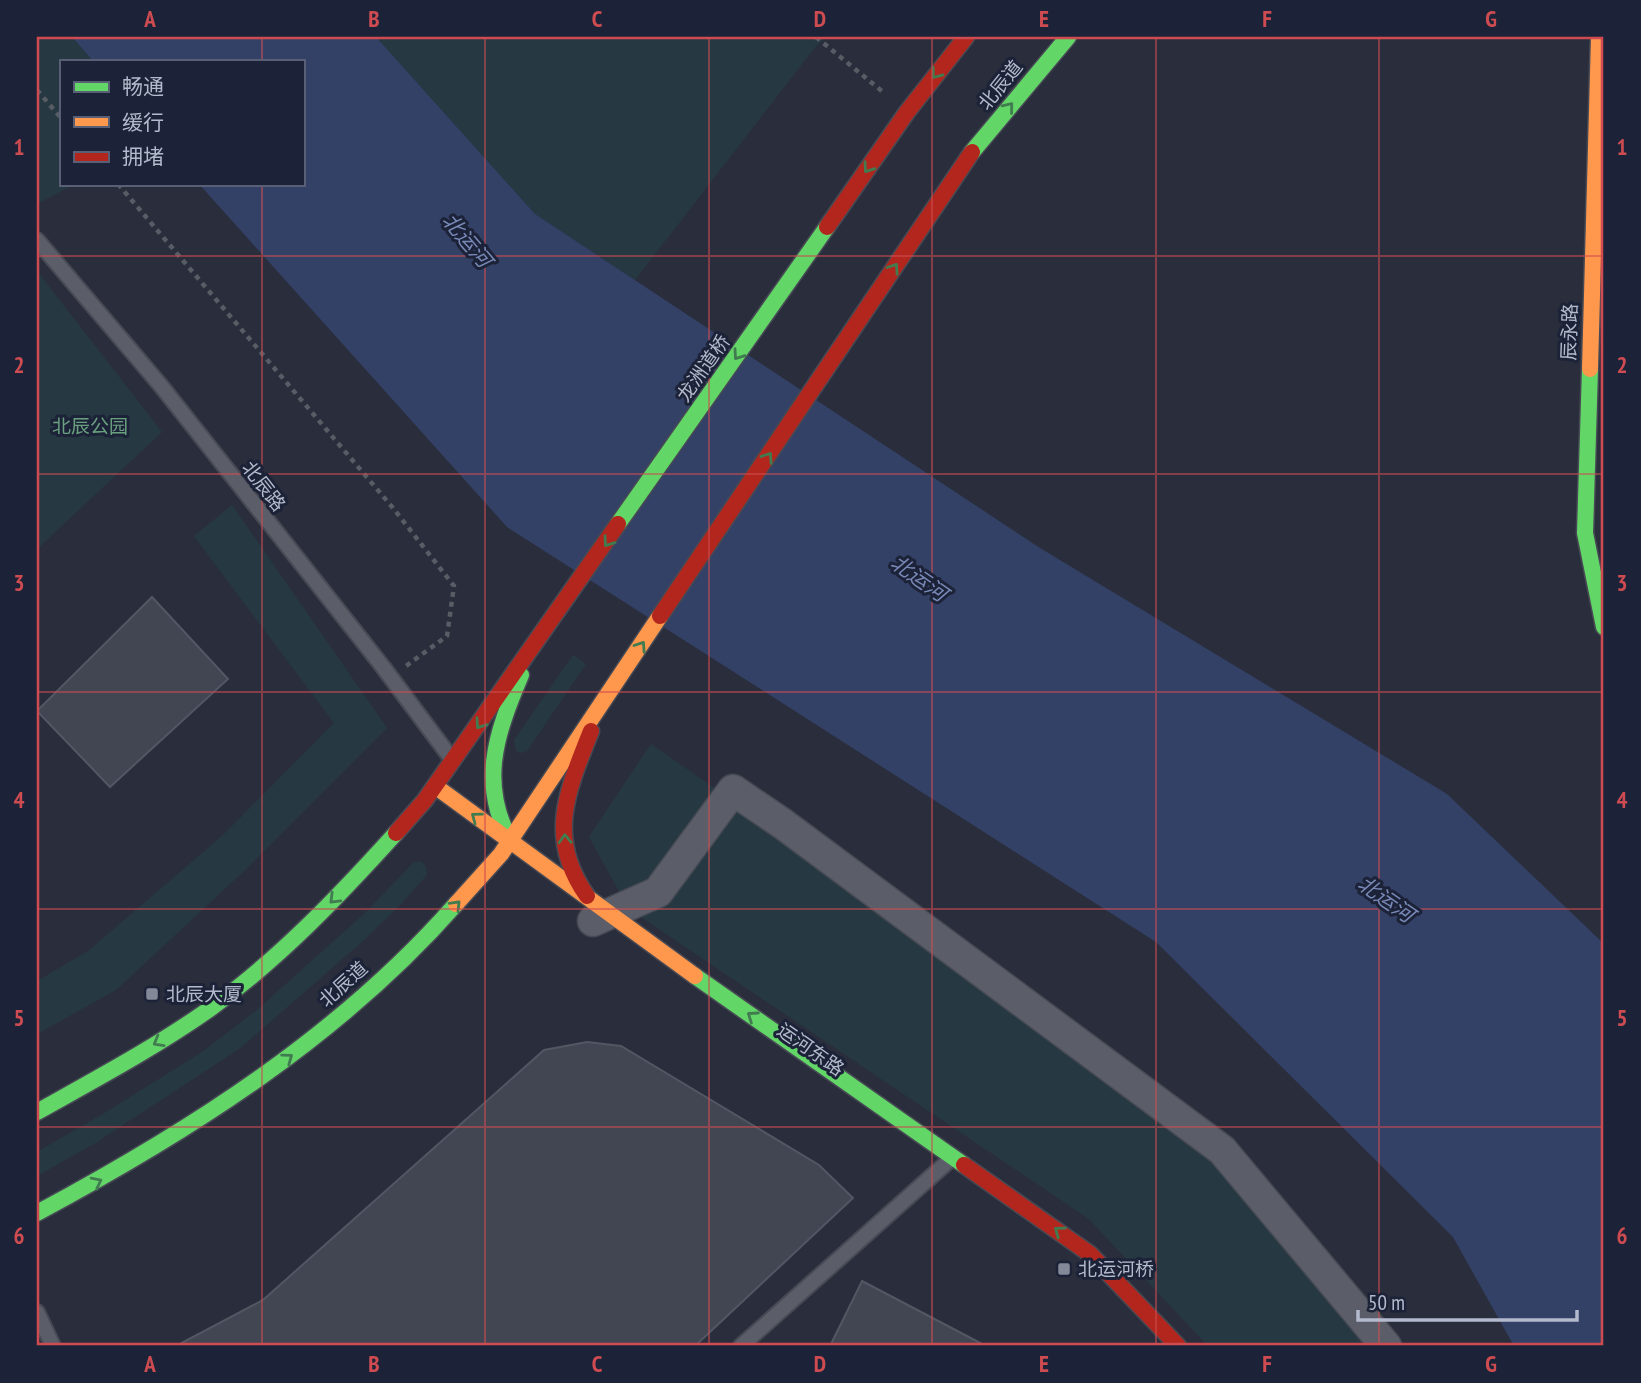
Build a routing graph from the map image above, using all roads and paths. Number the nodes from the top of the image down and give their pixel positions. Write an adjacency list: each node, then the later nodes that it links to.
1 (816, 37): 6 (path)
2 (966, 37): 6 (main road, one-way to 6)
3 (1068, 37): 13 (main road, 北辰道, one-way to 3)
4 (1599, 37): 10 (main road, 辰永路)
5 (37, 90): 7 (path)
6 (907, 112): 11 (main road, 龙洲道桥, one-way to 11)
7 (60, 117)
8 (120, 186): 12 (path)
9 (37, 240): 12 (lane, 北辰路)
10 (1604, 627)
11 (533, 649): 14 (main road, one-way to 14); 17 (main road)
12 (390, 678): 14 (lane, 北辰路)
13 (603, 703): 17 (main road, 北辰道); 18 (main road, one-way to 13)
14 (454, 761): 15 (main road)
15 (435, 786): 17 (main road, one-way to 15); 19 (main road, one-way to 19)
16 (468, 830): 17 (main road, 运河东路)
17 (505, 848): 18 (main road); 18 (main road, 运河东路); 21 (main road, 北辰道, one-way to 17)
18 (597, 912): 20 (main road, 运河东路); 27 (street)
19 (37, 1112)
20 (947, 1162): 24 (lane); 25 (main road, 运河东路); 26 (main road, one-way to 20)
21 (37, 1213)
22 (37, 1312): 23 (lane)
23 (53, 1346)
24 (741, 1346)
25 (1161, 1346)
26 (1178, 1346)
27 (1386, 1346)

